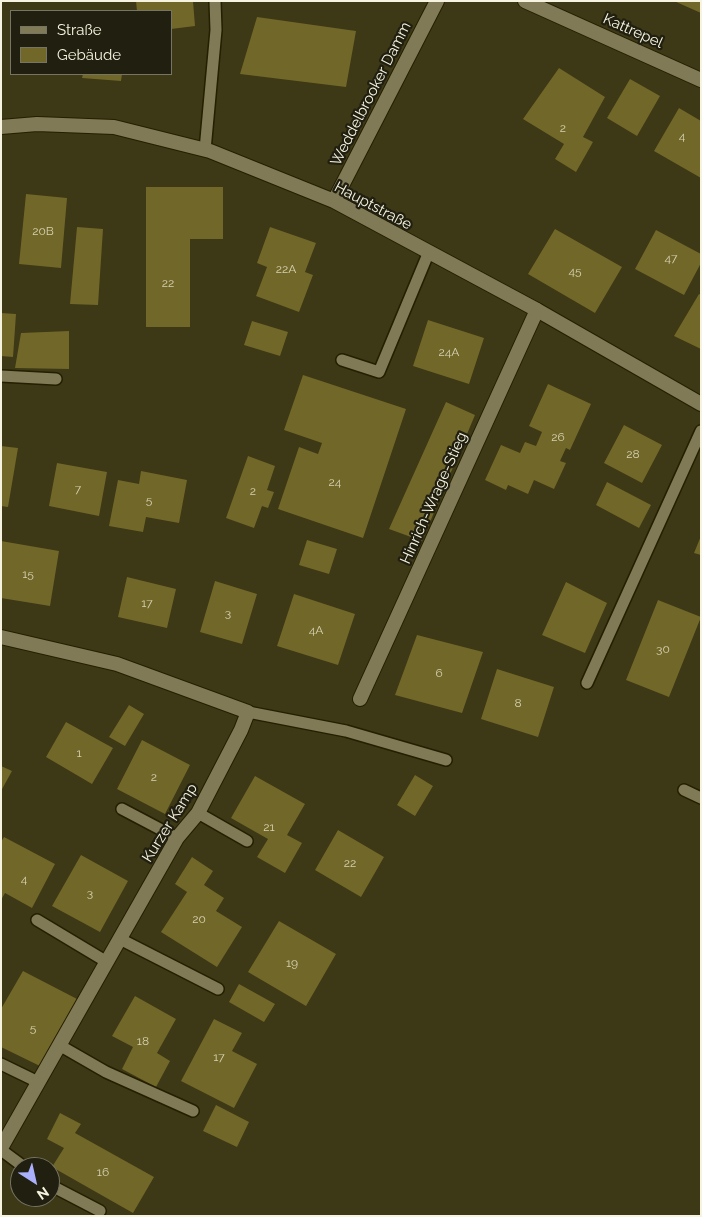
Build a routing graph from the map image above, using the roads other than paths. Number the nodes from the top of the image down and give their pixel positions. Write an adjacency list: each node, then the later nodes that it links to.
1 (215, 1): 6 (lane)
2 (437, 1): 7 (street, Weddelbrooker Damm)
3 (525, 1): 4 (street, Kattrepel)
4 (701, 80)
5 (1, 127): 6 (street, Hauptstraße)
6 (205, 150): 7 (street, Hauptstraße)
7 (334, 201): 8 (street, Hauptstraße)
8 (428, 254): 9 (street, Hauptstraße); 10 (lane)
9 (537, 310): 13 (street, Hauptstraße); 17 (street, Hinrich-Wrage-Stieg)
10 (342, 360)
11 (1, 376): 12 (lane)
12 (56, 379)
13 (701, 404)
14 (701, 431): 16 (lane)
15 (1, 637): 18 (street)
16 (587, 683)
17 (360, 699)
18 (248, 712): 19 (lane); 23 (street, Kurzer Kamp)
19 (446, 760)
20 (684, 790): 21 (lane)
21 (701, 798)
22 (122, 809): 24 (lane)
23 (198, 813): 24 (street, Kurzer Kamp); 25 (lane)
24 (177, 838): 27 (street, Kurzer Kamp)
25 (247, 841)
26 (37, 920): 28 (lane)
27 (120, 939): 28 (street, Kurzer Kamp); 29 (lane)
28 (107, 962): 30 (street, Kurzer Kamp)
29 (218, 989)
30 (59, 1045): 32 (street, Kurzer Kamp); 33 (lane)
31 (1, 1064): 32 (lane)
32 (38, 1082): 34 (street, Kurzer Kamp)
33 (193, 1111)
34 (1, 1149): 35 (lane)
35 (11, 1157)
36 (60, 1190): 37 (lane)
37 (100, 1211)

